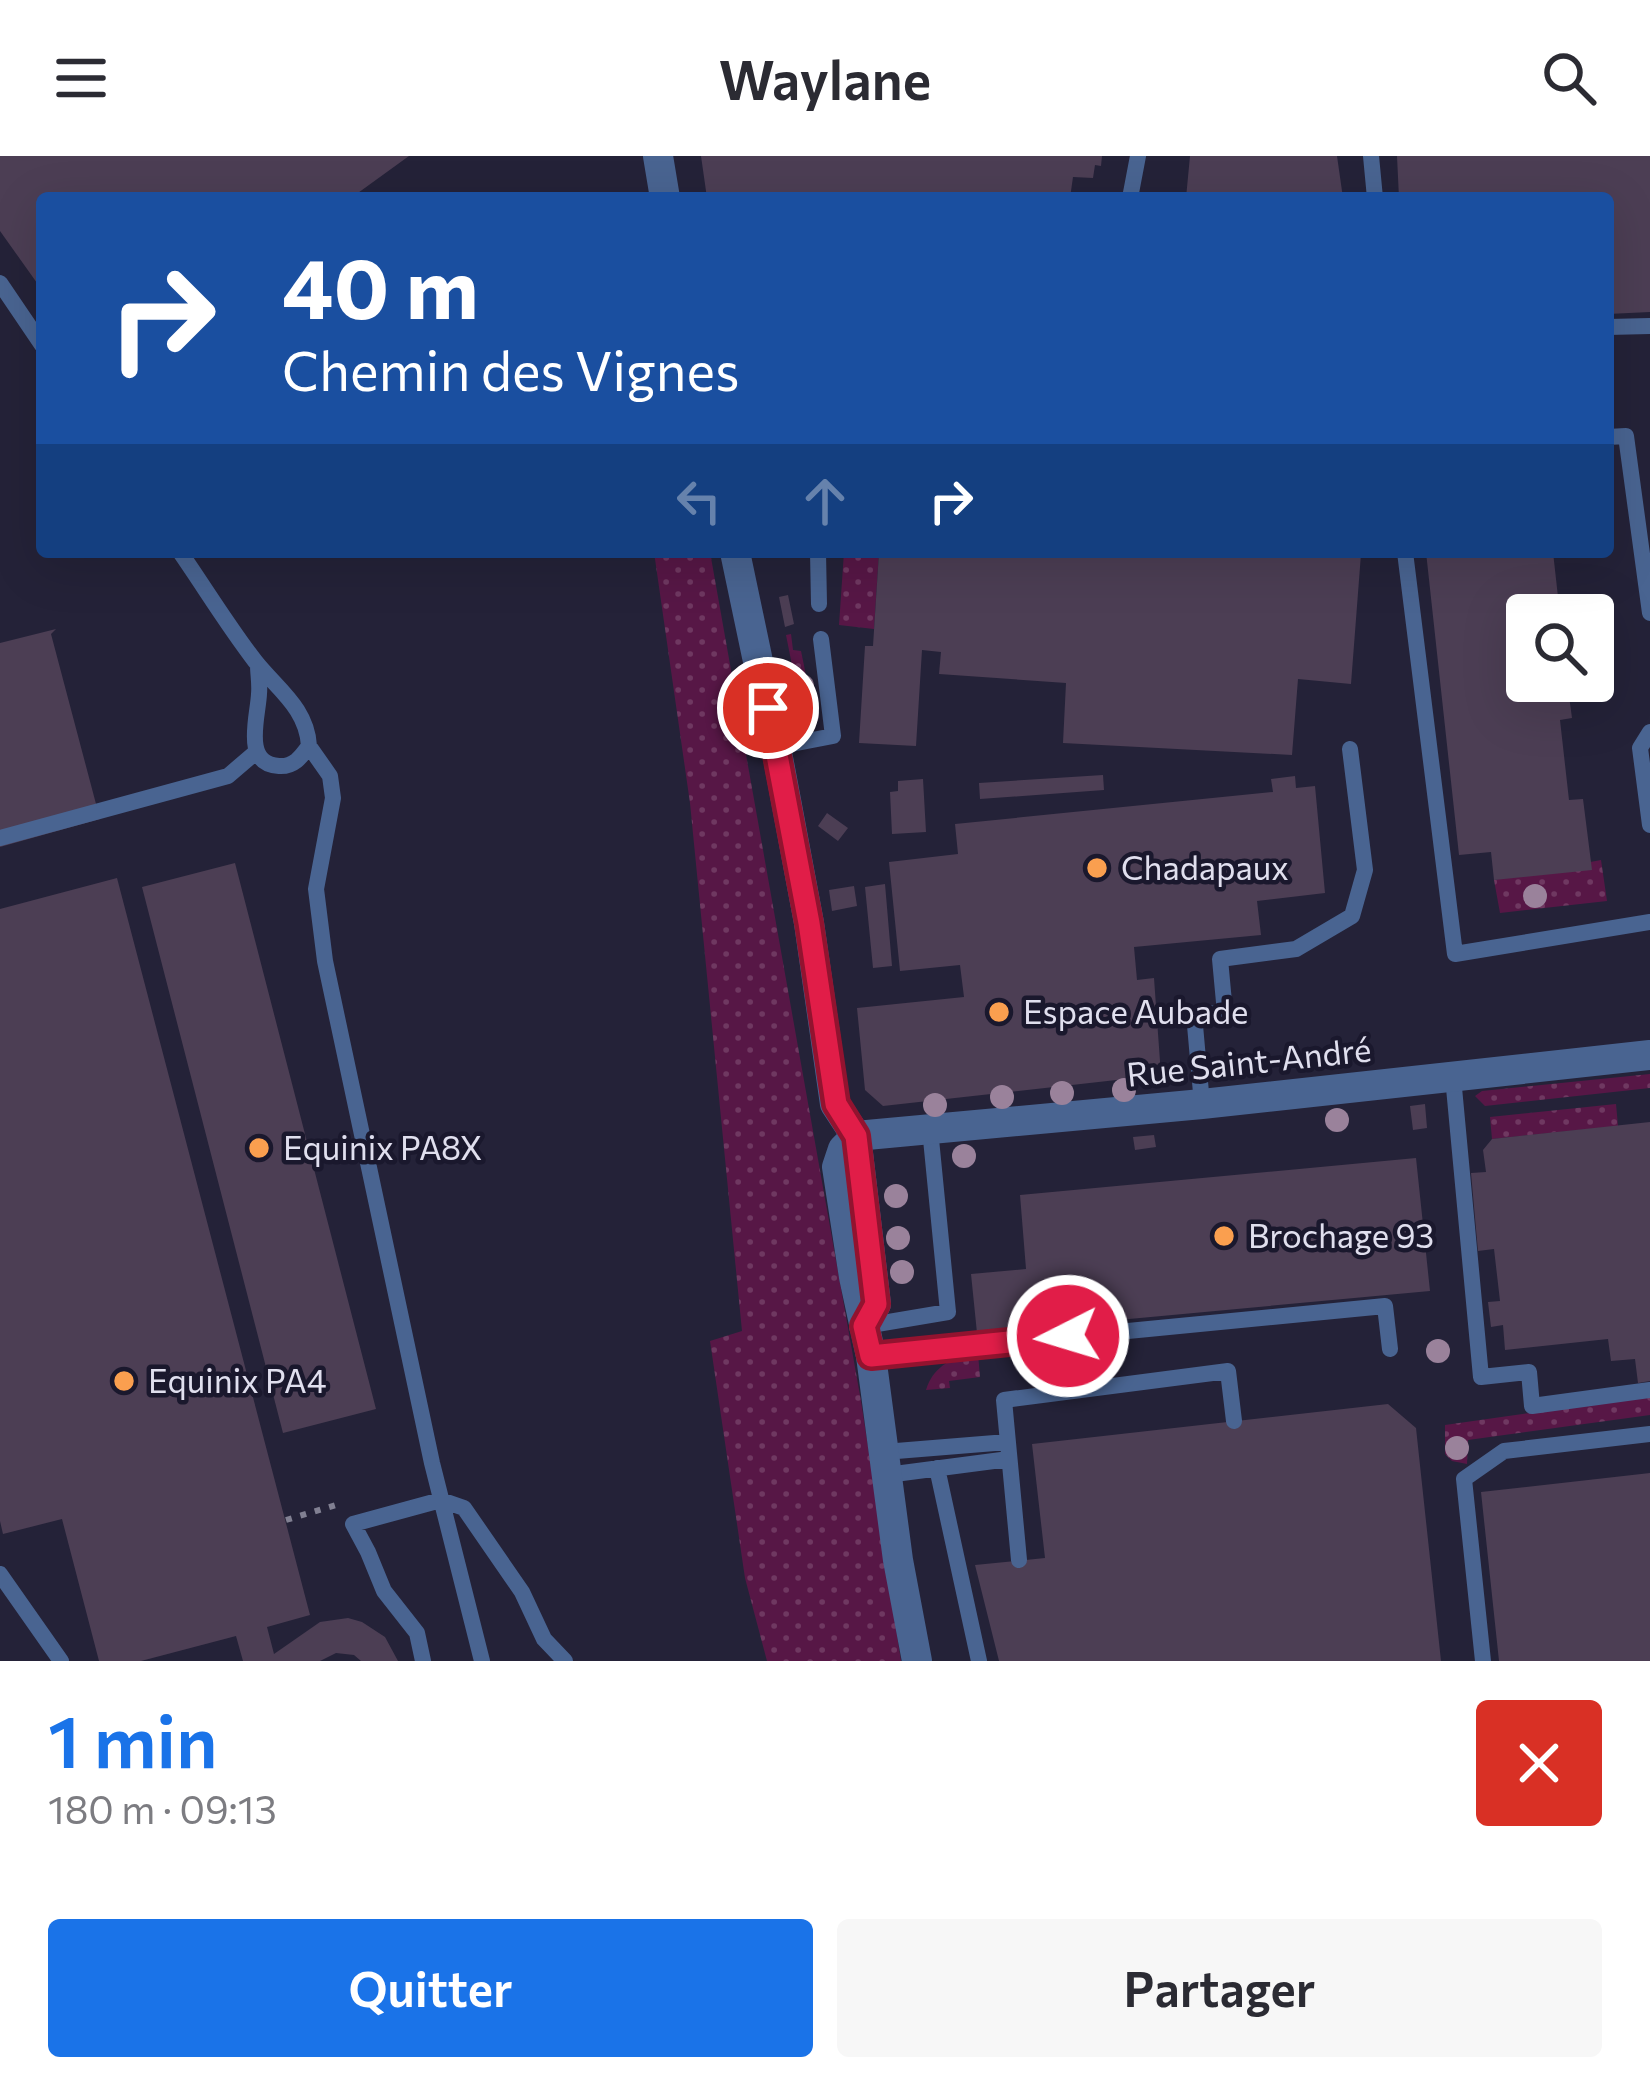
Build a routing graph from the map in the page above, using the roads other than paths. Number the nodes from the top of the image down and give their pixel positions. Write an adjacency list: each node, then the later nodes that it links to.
1 (658, 156): 4 (street)
2 (1138, 156): 5 (lane)
3 (1371, 156): 6 (lane)
4 (664, 192)
5 (1131, 192)
6 (1374, 192)
7 (0, 284): 10 (lane)
8 (1650, 326): 9 (lane)
9 (1614, 327)
10 (36, 336)
11 (1614, 437): 17 (lane)
12 (184, 558): 19 (lane)
13 (737, 558): 22 (street)
14 (818, 558): 16 (lane)
15 (1406, 558): 27 (lane)
16 (819, 604)
17 (1650, 613)
18 (821, 639): 22 (lane)
19 (258, 665): 21 (lane); 24 (lane)
20 (1650, 732): 25 (lane)
21 (309, 746): 24 (lane); 41 (lane)
22 (776, 747): 32 (street)
23 (1350, 748): 30 (lane)
24 (256, 752): 26 (lane)
25 (1650, 825)
26 (0, 838)
27 (1650, 922)
28 (1650, 1055): 29 (street, Rue Saint-André)
29 (1454, 1077): 30 (street, Rue Saint-André); 35 (lane)
30 (1202, 1104): 31 (street, Rue Saint-André)
31 (931, 1129): 32 (street, Rue Saint-André); 33 (lane)
32 (856, 1136): 33 (street)
33 (868, 1341): 34 (lane); 39 (street)
34 (1390, 1349)
35 (1650, 1390)
36 (1234, 1421): 38 (lane)
37 (1650, 1434): 50 (lane)
38 (1008, 1450): 39 (lane); 40 (lane); 42 (lane)
39 (885, 1463): 40 (lane); 48 (street)
40 (937, 1468): 49 (lane)
41 (442, 1500): 45 (lane); 46 (lane); 47 (lane)
42 (1019, 1560)
43 (0, 1574): 44 (lane)
44 (61, 1661)
45 (423, 1661)
46 (482, 1661)
47 (565, 1661)
48 (917, 1661)
49 (979, 1661)
50 (1483, 1661)

